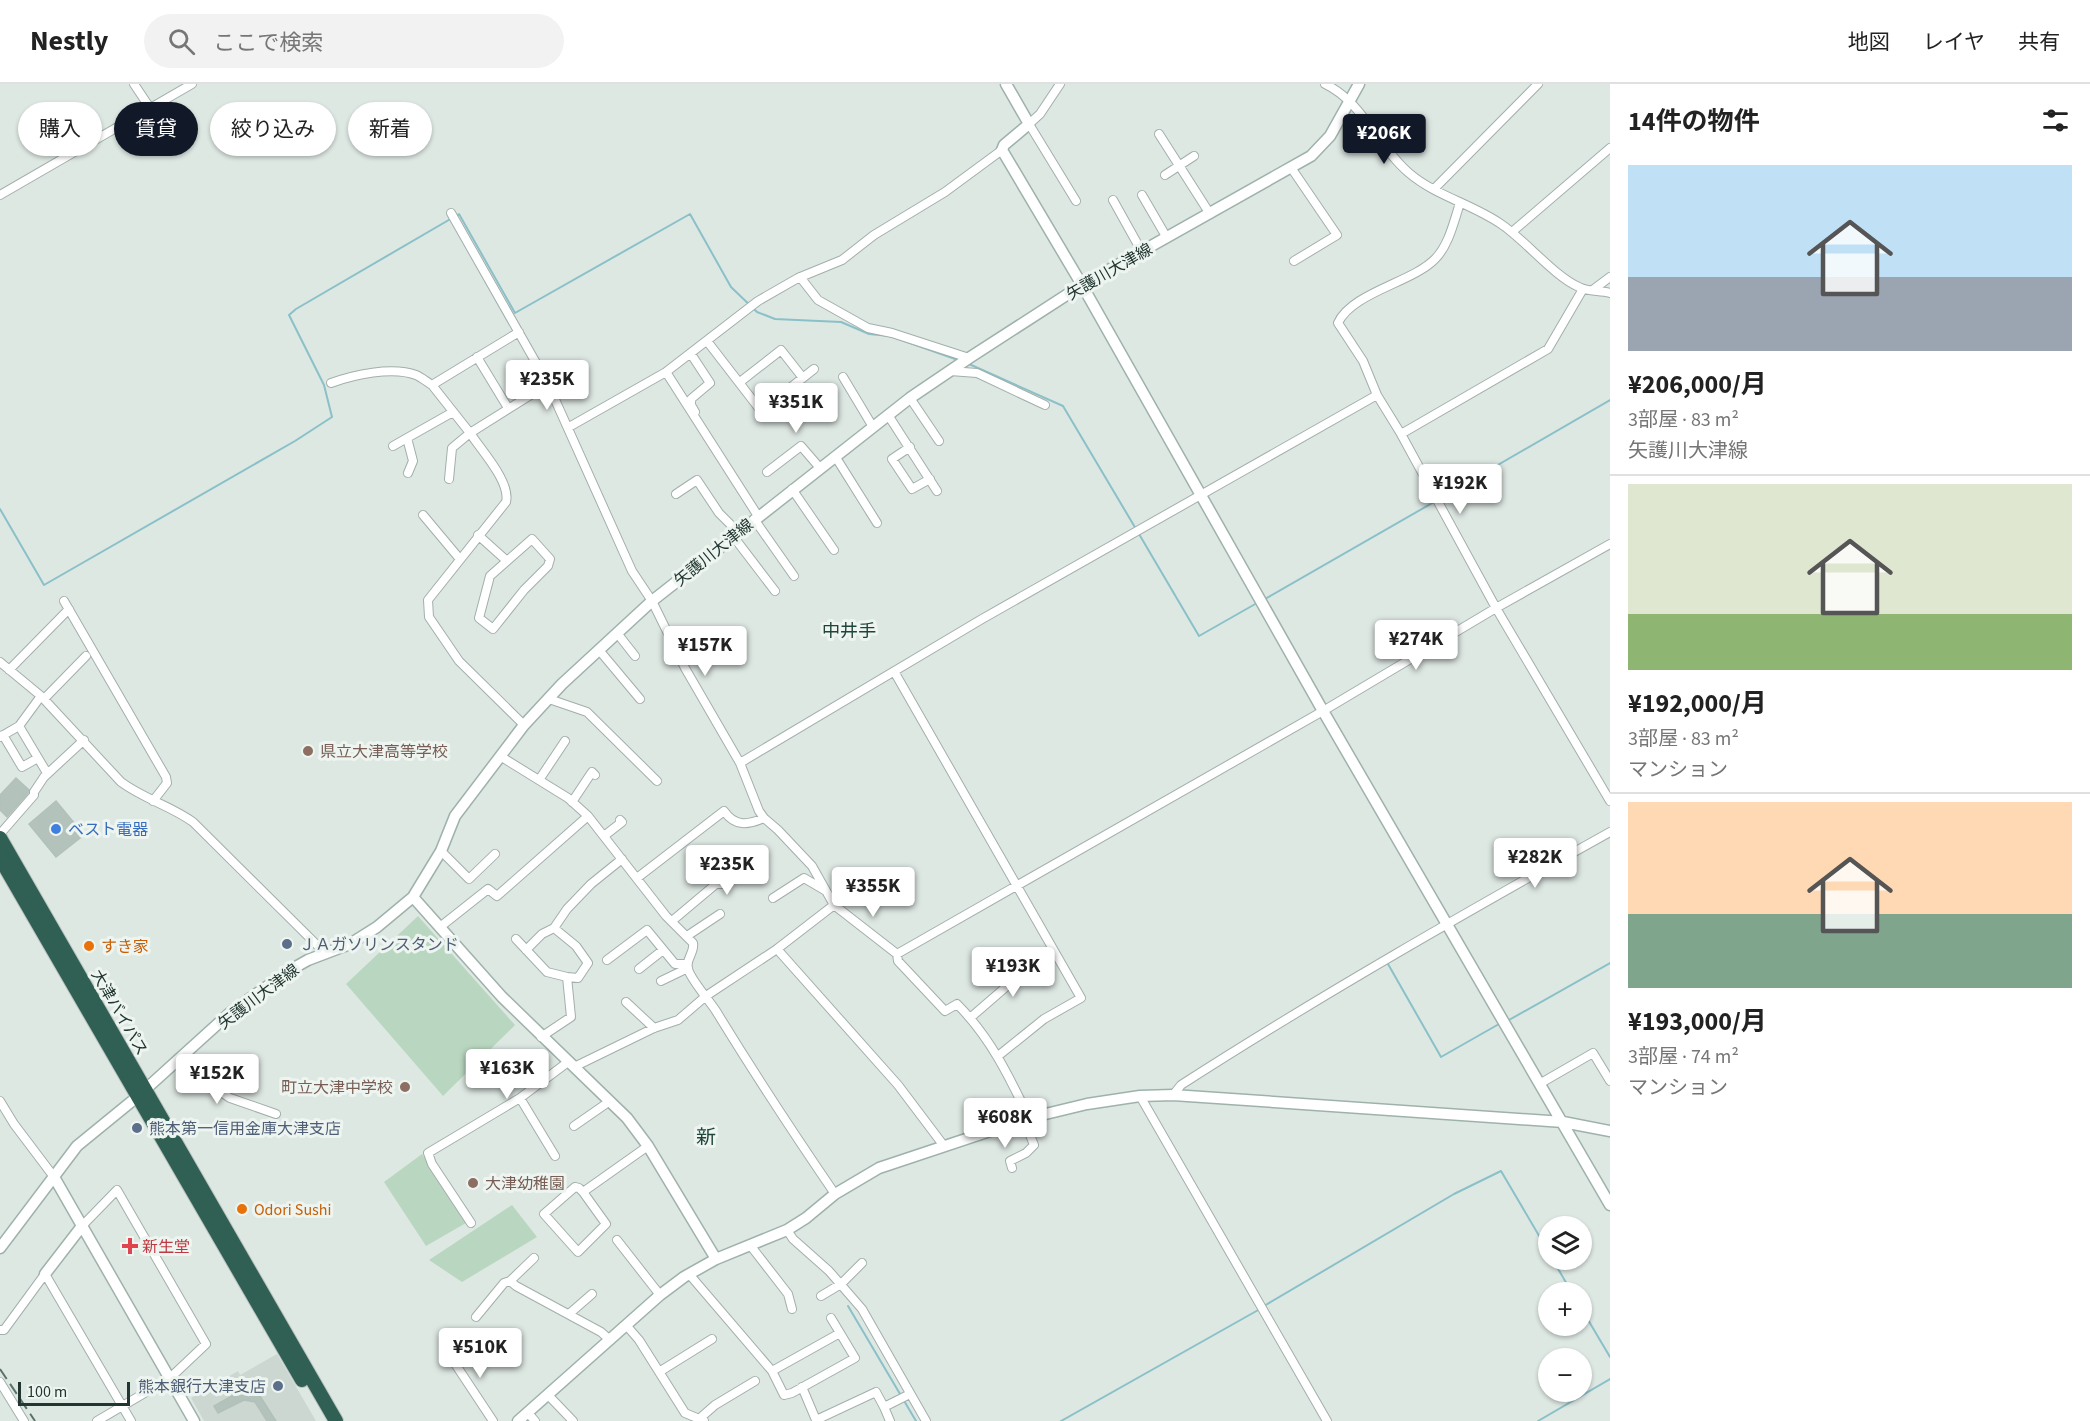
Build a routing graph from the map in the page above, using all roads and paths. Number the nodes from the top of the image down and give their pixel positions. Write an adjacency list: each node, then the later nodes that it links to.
1 (135, 84): 9 (street)
2 (192, 84): 10 (street)
3 (1006, 84): 11 (street)
4 (1060, 84): 11 (street)
5 (1325, 84): 8 (street)
6 (1359, 84): 8 (street, 矢護川大津線)
7 (1538, 84): 20 (street)
8 (1349, 101): 18 (street, 矢護川大津線); 20 (street)
9 (146, 102)
10 (160, 102)
11 (1029, 124): 15 (street); 24 (street)
12 (114, 129): 21 (street)
13 (1159, 134): 17 (street)
14 (1610, 148): 28 (street)
15 (1002, 150): 32 (street); 34 (street)
16 (1194, 156): 17 (street)
17 (1179, 165): 19 (street); 27 (street)
18 (1292, 169): 27 (street, 矢護川大津線); 31 (street)
19 (1165, 175)
20 (1434, 189): 25 (street)
21 (0, 195)
22 (1142, 195): 29 (street)
23 (1113, 200): 30 (street)
24 (1076, 201)
25 (1460, 203): 28 (street); 52 (street)
26 (451, 213): 38 (street)
27 (1210, 214): 29 (street, 矢護川大津線)
28 (1512, 232): 35 (street)
29 (1167, 238): 30 (street, 矢護川大津線)
30 (1142, 252): 34 (street, 矢護川大津線)
31 (1294, 261)
32 (800, 277): 39 (street); 42 (street)
33 (1610, 277): 36 (street)
34 (1082, 285): 42 (street, 矢護川大津線); 76 (street)
35 (1583, 289): 36 (street); 62 (street)
36 (1594, 289): 37 (street)
37 (1610, 292)
38 (519, 332): 41 (street); 50 (street)
39 (707, 341): 40 (street); 48 (street)
40 (691, 354): 45 (street); 61 (street)
41 (477, 357): 51 (street); 55 (street)
42 (969, 358): 44 (street, 矢護川大津線)
43 (813, 369): 47 (street)
44 (950, 371): 53 (street, 矢護川大津線); 54 (street)
45 (666, 372): 58 (street); 78 (street)
46 (843, 377): 59 (street)
47 (802, 378): 48 (street); 48 (street)
48 (740, 382)
49 (330, 383): 51 (street)
50 (548, 384): 55 (street); 58 (street)
51 (432, 385): 56 (street)
52 (1377, 395): 62 (street); 76 (street)
53 (910, 398): 57 (street, 矢護川大津線); 64 (street)
54 (1045, 405)
55 (508, 408): 60 (street)
56 (453, 412): 60 (street); 63 (street)
57 (888, 415): 59 (street, 矢護川大津線); 66 (street)
58 (569, 427): 89 (street)
59 (873, 427): 67 (street, 矢護川大津線)
60 (470, 433): 71 (street); 81 (street)
61 (707, 434)
62 (1401, 434): 90 (street)
63 (407, 438): 65 (street); 70 (street)
64 (939, 441)
65 (393, 446)
66 (910, 447): 72 (street); 72 (street)
67 (835, 456): 68 (street, 矢護川大津線); 79 (street)
68 (820, 468): 69 (street); 73 (street, 矢護川大津線)
69 (766, 472)
70 (408, 473)
71 (449, 478)
72 (930, 478): 74 (street)
73 (792, 489): 78 (street, 矢護川大津線); 83 (street)
74 (938, 491)
75 (676, 494): 80 (street)
76 (1203, 495): 98 (street); 102 (street)
77 (423, 515): 84 (street)
78 (756, 518): 80 (street, 矢護川大津線); 86 (street)
79 (877, 523)
80 (735, 534): 87 (street); 89 (street, 矢護川大津線)
81 (478, 535): 84 (street); 85 (street)
82 (1610, 544): 90 (street)
83 (834, 550)
84 (459, 558): 103 (street)
85 (507, 561): 85 (street)
86 (794, 576)
87 (775, 591)
88 (64, 601): 91 (street)
89 (652, 601): 92 (street, 矢護川大津線); 110 (street)
90 (1496, 608): 102 (street); 116 (street)
91 (69, 609): 97 (street); 115 (street)
92 (617, 633): 93 (street, 矢護川大津線); 95 (street)
93 (599, 650): 100 (street, 矢護川大津線); 101 (street)
94 (86, 656): 99 (street)
95 (635, 656)
96 (0, 662): 97 (street)
97 (9, 670): 99 (street)
98 (895, 673): 110 (street); 130 (street)
99 (42, 697): 104 (street); 106 (street)
100 (549, 699): 103 (street, 矢護川大津線); 114 (street)
101 (640, 699)
102 (1323, 711): 130 (street); 137 (street)
103 (524, 725): 108 (street, 矢護川大津線)
104 (19, 726): 105 (street); 109 (street)
105 (2, 736): 109 (street)
106 (84, 740): 111 (street); 115 (street)
107 (565, 741): 113 (street)
108 (500, 756): 113 (street); 124 (street, 矢護川大津線)
109 (38, 758): 111 (street)
110 (740, 763): 119 (street)
111 (47, 774): 122 (street)
112 (595, 775): 117 (street)
113 (539, 780): 117 (street)
114 (657, 781)
115 (153, 801): 145 (street)
116 (1610, 801)
117 (572, 802): 118 (street)
118 (588, 816): 123 (street); 138 (street)
119 (764, 818): 129 (street); 131 (street)
120 (620, 820): 123 (street)
121 (1610, 832): 137 (street)
122 (0, 836): 163 (highway, 大津バイパス)
123 (604, 836): 127 (street)
124 (441, 851): 125 (street); 132 (street, 矢護川大津線)
125 (495, 854)
126 (0, 858): 163 (highway, 大津バイパス)
127 (622, 859): 129 (street); 139 (street)
128 (736, 862): 136 (street)
129 (637, 878): 136 (street)
130 (1017, 886): 146 (street); 159 (street)
131 (827, 892): 133 (street); 134 (street)
132 (413, 897): 138 (street); 145 (street, 矢護川大津線)
133 (773, 898)
134 (834, 905): 142 (street); 146 (street)
135 (720, 914): 140 (street)
136 (672, 921): 140 (street)
137 (1448, 923): 162 (street); 164 (street)
138 (440, 927): 157 (street)
139 (554, 928): 143 (street); 151 (street)
140 (687, 936): 148 (street)
141 (516, 939): 143 (street)
142 (777, 949): 153 (street); 175 (street)
143 (526, 950): 151 (street)
144 (663, 950): 147 (street); 148 (street); 149 (street)
145 (325, 953): 158 (street, 矢護川大津線)
146 (897, 954): 155 (street)
147 (607, 960)
148 (687, 966): 152 (street); 153 (street)
149 (639, 969)
150 (994, 970): 155 (street)
151 (567, 977): 157 (street)
152 (661, 981)
153 (706, 996): 156 (street); 180 (street)
154 (626, 1002): 156 (street)
155 (970, 1018): 159 (street)
156 (654, 1028): 160 (street)
157 (541, 1037): 160 (street)
158 (185, 1055): 163 (street, 矢護川大津線); 169 (street)
159 (998, 1056): 170 (street)
160 (571, 1064): 166 (street); 168 (street)
161 (1610, 1081): 162 (street)
162 (1540, 1083): 171 (street)
163 (141, 1093): 178 (street, 矢護川大津線); 224 (highway, 大津バイパス); 225 (highway, 大津バイパス)
164 (1173, 1095): 165 (street); 171 (street)
165 (1140, 1096): 170 (street); 231 (street)
166 (520, 1098): 176 (street); 182 (street)
167 (0, 1101): 178 (street)
168 (610, 1101): 172 (street); 174 (street)
169 (276, 1114)
170 (1024, 1120): 175 (street); 177 (street)
171 (1563, 1122): 173 (street); 181 (street)
172 (574, 1126)
173 (1610, 1131)
174 (648, 1146): 179 (street); 189 (street)
175 (944, 1146): 180 (street)
176 (555, 1156)
177 (1012, 1168)
178 (54, 1177): 183 (street); 187 (street, 矢護川大津線)
179 (583, 1192): 179 (street)
180 (835, 1194): 184 (street)
181 (1610, 1205)
182 (471, 1223)
183 (82, 1226): 191 (street); 210 (street); 210 (street)
184 (787, 1230): 186 (street); 194 (street)
185 (617, 1240): 196 (street)
186 (750, 1245): 189 (street); 198 (street)
187 (0, 1248)
188 (534, 1258): 193 (street)
189 (716, 1259): 192 (street)
190 (862, 1263): 194 (street)
191 (45, 1274): 203 (street); 216 (street)
192 (688, 1274): 196 (street); 208 (street)
193 (510, 1281): 199 (street); 200 (street)
194 (841, 1284): 197 (street); 214 (street)
195 (592, 1294): 199 (street)
196 (660, 1294): 202 (street)
197 (821, 1296)
198 (792, 1309)
199 (569, 1314): 206 (street)
200 (476, 1317)
201 (831, 1318): 204 (street)
202 (626, 1324): 206 (street); 209 (street)
203 (0, 1330)
204 (840, 1333): 208 (street); 213 (street)
205 (712, 1339): 209 (street)
206 (610, 1340): 215 (street)
207 (446, 1350): 226 (street)
208 (772, 1371): 213 (street)
209 (659, 1372): 219 (street)
210 (170, 1378): 216 (street); 223 (street)
211 (0, 1382): 220 (street)
212 (755, 1382): 219 (street)
213 (802, 1388): 217 (street)
214 (910, 1394): 217 (street); 230 (street)
215 (549, 1396): 218 (street); 228 (street)
216 (122, 1406): 221 (street); 222 (street)
217 (884, 1407): 229 (street)
218 (532, 1417): 227 (street)
219 (702, 1420)
220 (24, 1421)
221 (97, 1421)
222 (131, 1421)
223 (194, 1421)
224 (325, 1421)
225 (336, 1421)
226 (493, 1421)
227 (518, 1421)
228 (573, 1421)
229 (890, 1421)
230 (926, 1421)
231 (1326, 1421)

